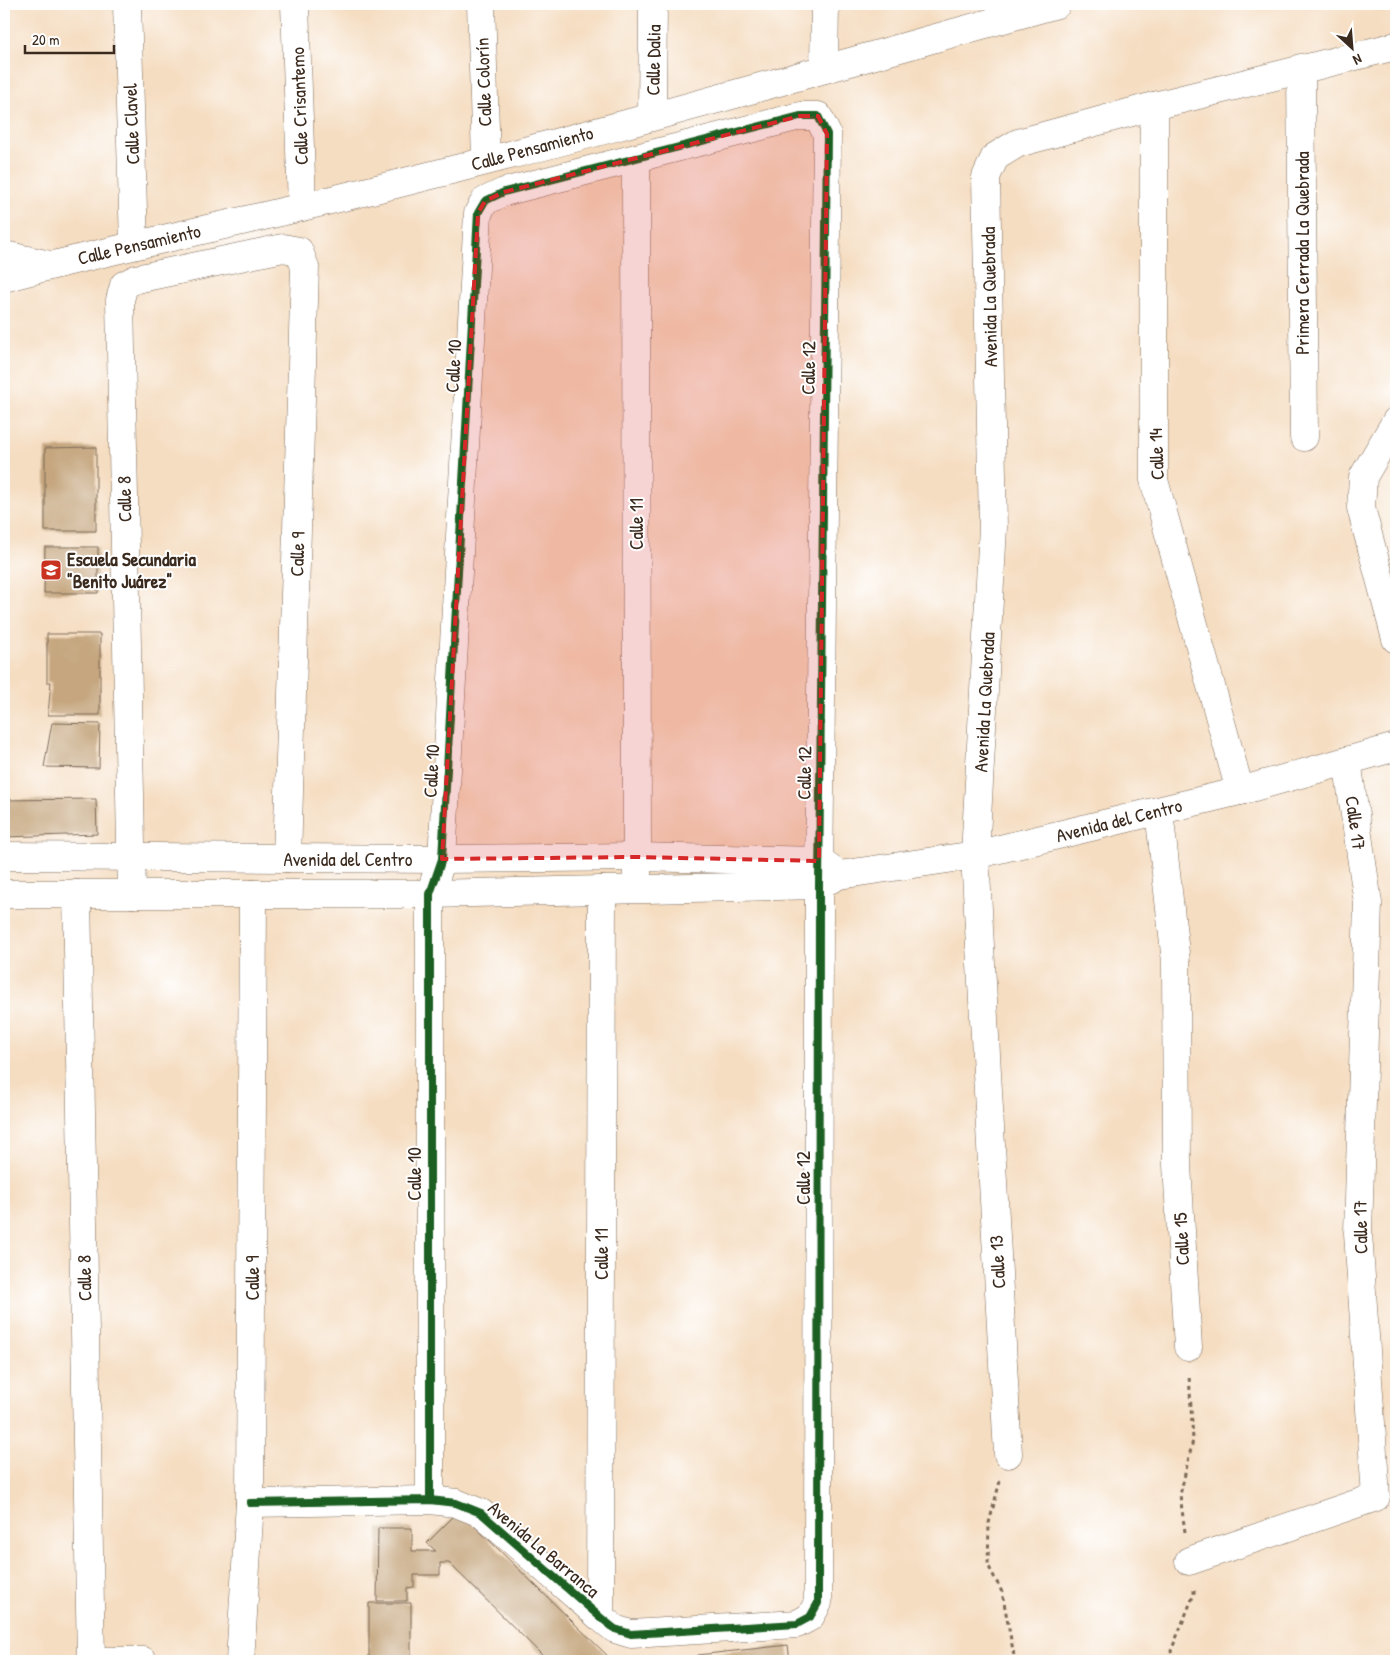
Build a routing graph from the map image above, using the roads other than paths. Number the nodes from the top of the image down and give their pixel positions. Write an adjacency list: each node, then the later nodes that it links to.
1 (128, 4): 15 (street, Calle Clavel)
2 (295, 4): 14 (street, Calle Crisantemo)
3 (481, 4): 13 (street, Calle Colorín)
4 (653, 4): 11 (street, Calle Dalia)
5 (825, 4): 9 (street)
6 (1057, 4): 9 (street, Calle Pensamiento)
7 (1396, 46): 8 (street, Avenida La Quebrada)
8 (1301, 68): 10 (street, Avenida La Quebrada); 21 (street, Primera Cerrada La Quebrada)
9 (824, 69): 11 (street, Calle Pensamiento)
10 (1154, 106): 25 (street, Calle 14); 29 (street, Avenida La Quebrada)
11 (652, 116): 13 (street, Calle Pensamiento)
12 (636, 158): 30 (street, Calle 11); 32 (street, Calle 10); 33 (street, Calle 12)
13 (486, 160): 14 (street, Calle Pensamiento)
14 (302, 207): 15 (street, Calle Pensamiento)
15 (134, 245): 18 (street, Calle Pensamiento)
16 (300, 251): 28 (street, Calle 8); 31 (street, Calle 9)
17 (4, 255): 18 (street)
18 (52, 265): 19 (street, Calle Pensamiento)
19 (4, 278)
20 (1396, 421): 22 (street)
21 (1304, 437)
22 (1396, 639)
23 (1396, 747): 24 (street, Avenida del Centro)
24 (1347, 761): 25 (street, Avenida del Centro); 45 (street, Calle 17)
25 (1240, 791): 26 (street, Avenida del Centro)
26 (1159, 811): 29 (street, Avenida del Centro); 41 (street, Calle 15)
27 (4, 856): 28 (street, Avenida del Centro)
28 (131, 856): 31 (street, Avenida del Centro); 38 (street, Calle 8)
29 (975, 856): 33 (street, Avenida del Centro); 42 (street, Calle 13)
30 (636, 857): 32 (street, Avenida del Centro); 33 (street, Avenida del Centro); 34 (street, Calle 11)
31 (287, 858): 32 (street, Avenida del Centro)
32 (442, 860): 40 (street, Calle 10)
33 (826, 874): 34 (street, Avenida del Centro); 46 (street, Calle 12)
34 (637, 889): 35 (street, Avenida del Centro)
35 (602, 890): 40 (street, Avenida del Centro); 47 (street, Calle 11)
36 (4, 894): 37 (street, Avenida del Centro)
37 (77, 894): 38 (street, Avenida del Centro); 48 (street, Calle 8)
38 (132, 894): 39 (street, Avenida del Centro)
39 (254, 894): 40 (street, Avenida del Centro); 44 (street, Calle 9)
40 (430, 894): 43 (street, Calle 10)
41 (1188, 1347)
42 (1008, 1454)
43 (430, 1500): 44 (street, Avenida La Barranca); 47 (street, Avenida La Barranca)
44 (250, 1503): 51 (street, Calle 9)
45 (1189, 1561)
46 (810, 1617): 47 (street, Avenida La Barranca)
47 (600, 1618)
48 (92, 1661)
49 (98, 1661): 50 (street)
50 (143, 1661)
51 (240, 1661)

